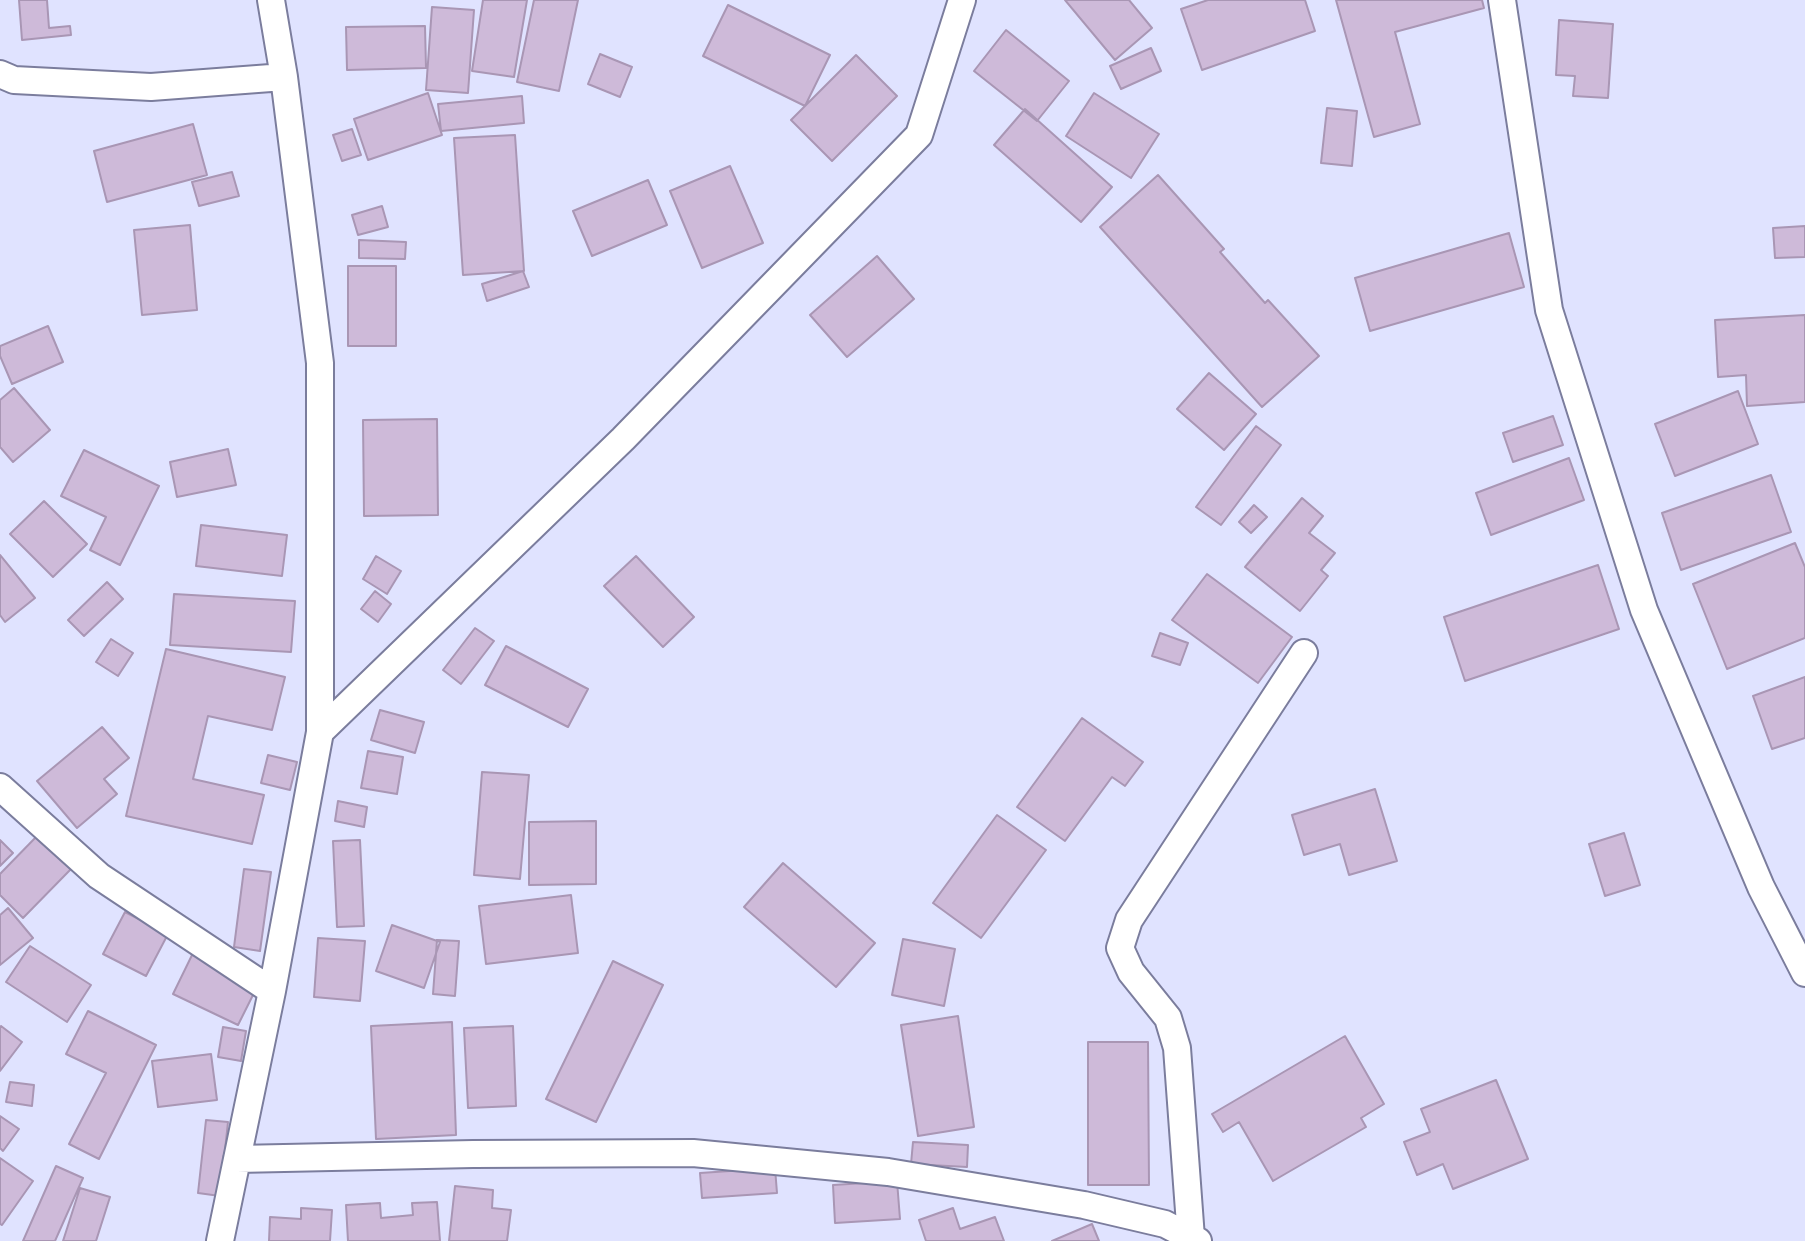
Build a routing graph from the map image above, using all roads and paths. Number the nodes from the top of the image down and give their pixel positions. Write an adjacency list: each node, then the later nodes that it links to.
1 (271, 0): 5 (street)
2 (962, 0): 7 (street)
3 (1502, 0): 9 (street)
4 (0, 74): 5 (street)
5 (284, 77): 7 (street)
6 (1304, 653): 12 (street)
7 (320, 732): 10 (street)
8 (0, 788): 10 (street)
9 (1805, 973)
10 (272, 991): 11 (street)
11 (237, 1159): 12 (street); 13 (street)
12 (1194, 1239)
13 (220, 1241)

